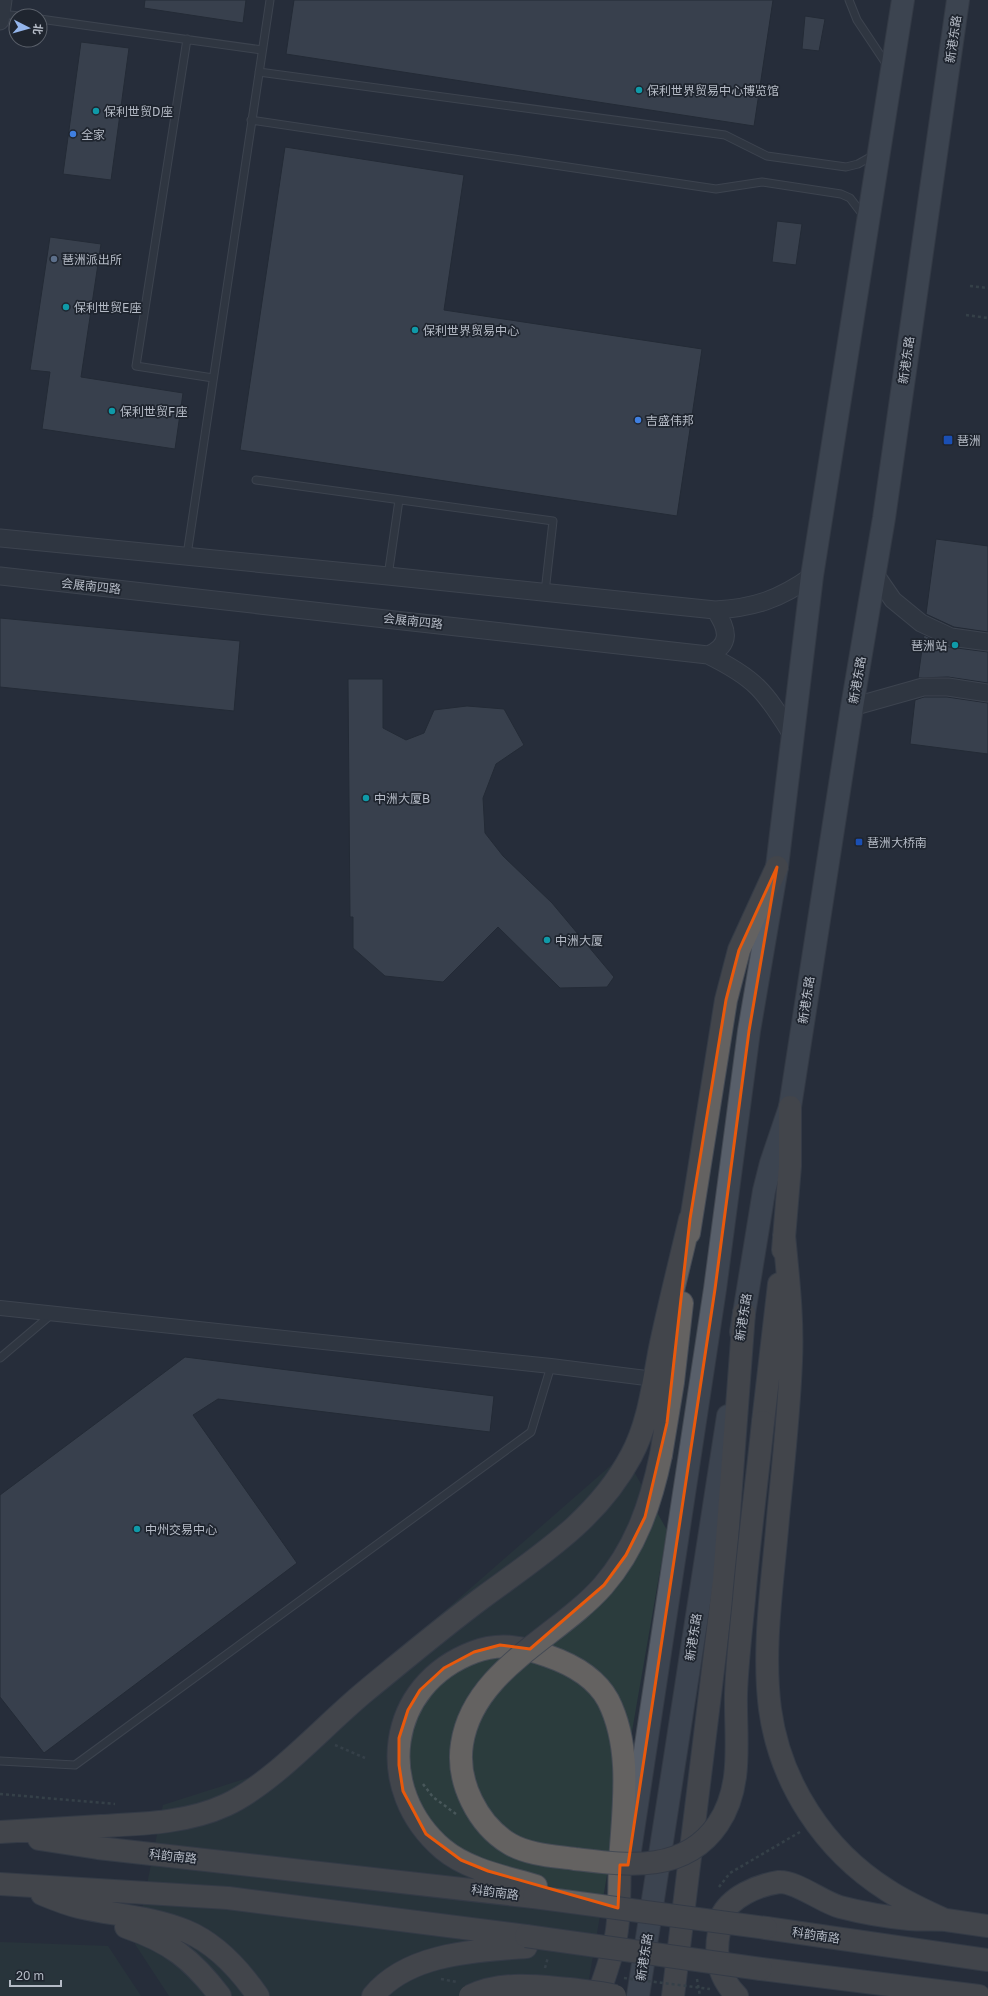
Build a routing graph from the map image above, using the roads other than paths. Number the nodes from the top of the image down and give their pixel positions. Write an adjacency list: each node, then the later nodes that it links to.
1 (270, 0): 9 (lane)
2 (849, 0): 6 (lane)
3 (854, 0): 6 (lane)
4 (903, 0): 11 (main road)
5 (958, 0): 20 (main road, 新港东路)
6 (853, 10): 11 (lane)
7 (48, 20): 8 (lane)
8 (187, 39): 9 (lane); 15 (lane)
9 (262, 50): 10 (lane)
10 (259, 72): 12 (lane); 13 (lane)
11 (892, 72): 13 (main road)
12 (252, 120): 14 (lane); 15 (lane)
13 (879, 152): 14 (main road)
14 (867, 221): 22 (main road)
15 (213, 378): 19 (lane)
16 (256, 480): 17 (lane)
17 (399, 500): 21 (lane); 24 (lane)
18 (4, 536): 19 (street)
19 (187, 555): 21 (street)
20 (875, 574): 26 (street); 29 (main road, 新港东路)
21 (388, 576): 24 (street)
22 (812, 576): 25 (street); 30 (main road)
23 (3, 578): 27 (street, 会展南四路)
24 (545, 592): 25 (street)
25 (715, 610): 27 (street)
26 (988, 642)
27 (708, 655): 30 (street, 会展南四路)
28 (988, 693): 29 (street)
29 (852, 707): 32 (main road, 新港东路)
30 (792, 735): 31 (main road)
31 (777, 867): 33 (highway); 48 (main road)
32 (790, 1108): 34 (highway); 36 (main road, 新港东路)
33 (690, 1220): 34 (highway, bridge); 40 (highway)
34 (784, 1235): 46 (highway)
35 (0, 1308): 37 (street)
36 (744, 1313): 52 (highway); 59 (main road, 新港东路)
37 (52, 1314): 38 (lane); 39 (street)
38 (0, 1358)
39 (551, 1366): 40 (street); 41 (lane)
40 (654, 1378): 42 (highway)
41 (0, 1761)
42 (0, 1833): 44 (highway, 科韵南路)
43 (10, 1886): 45 (highway); 49 (highway)
44 (535, 1891): 48 (highway); 50 (highway, 科韵南路, bridge)
45 (78, 1907): 53 (highway); 54 (highway)
46 (945, 1920): 47 (highway); 60 (highway)
47 (988, 1926)
48 (617, 1931): 56 (highway); 57 (main road)
49 (526, 1942): 55 (highway); 61 (highway, bridge)
50 (988, 1960)
51 (465, 1990): 58 (highway, bridge)
52 (671, 1990)
53 (220, 1996)
54 (258, 1996)
55 (372, 1996)
56 (598, 1996)
57 (607, 1996)
58 (615, 1996)
59 (638, 1996)
60 (737, 1996)
61 (979, 1996)

